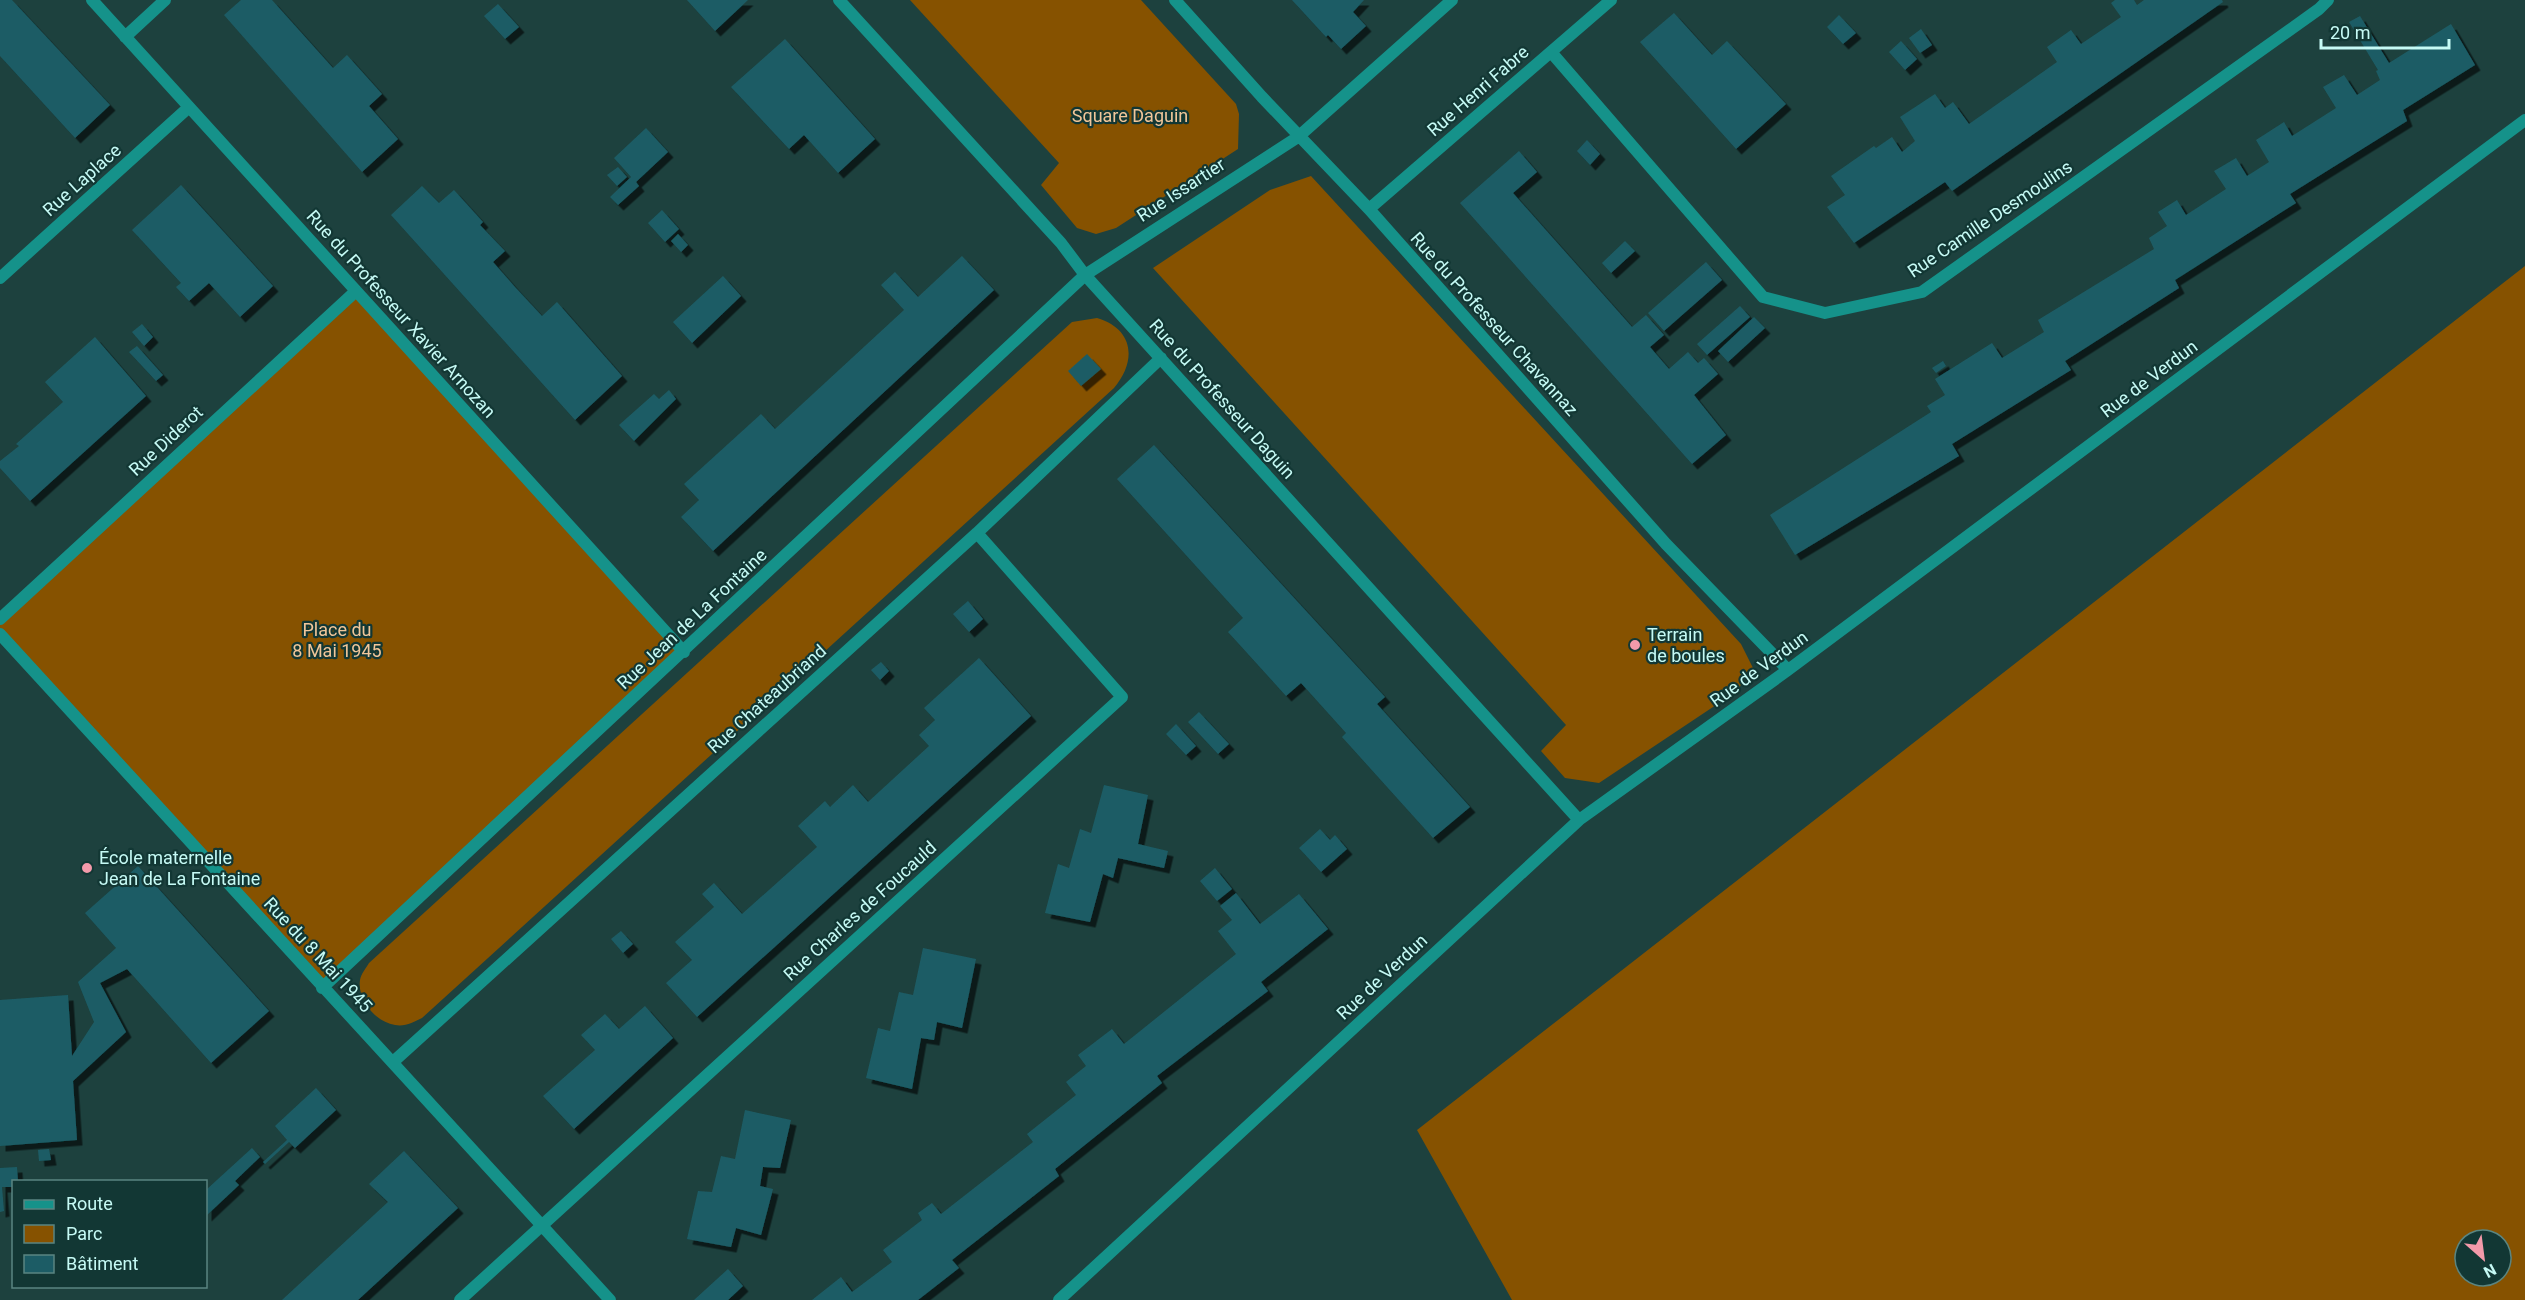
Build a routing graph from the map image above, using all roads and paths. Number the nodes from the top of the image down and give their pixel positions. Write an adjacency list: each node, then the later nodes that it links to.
1 (92, 0): 8 (street, Rue du Professeur Xavier Arnozan)
2 (165, 0): 8 (street)
3 (839, 0): 14 (street, Rue du Professeur Daguin)
4 (1175, 0): 12 (street, Rue du Professeur Chavannaz)
5 (1452, 0): 12 (street, Rue Issartier)
6 (1611, 0): 9 (street, Rue Henri Fabre)
7 (2328, 0): 9 (street, Rue Camille Desmoulins)
8 (125, 37): 10 (street, Rue du Professeur Xavier Arnozan)
9 (1551, 52): 13 (street, Rue Henri Fabre)
10 (188, 108): 15 (street, Rue Laplace); 16 (street, Rue du Professeur Xavier Arnozan)
11 (2525, 120): 22 (street, Rue de Verdun)
12 (1298, 136): 13 (street, Rue du Professeur Chavannaz); 14 (street, Rue Issartier)
13 (1369, 209): 22 (street, Rue du Professeur Chavannaz)
14 (1085, 275): 17 (street, Rue du Professeur Daguin); 21 (street, Rue Jean de La Fontaine)
15 (0, 278)
16 (356, 291): 19 (street, Rue Diderot); 21 (street, Rue du Professeur Xavier Arnozan)
17 (1161, 358): 18 (street, Rue Chateaubriand); 23 (street, Rue du Professeur Daguin)
18 (977, 533): 25 (street, Rue Chateaubriand); 26 (street, Rue Charles de Foucauld)
19 (0, 619)
20 (0, 633): 24 (street, Rue du 8 Mai 1945)
21 (684, 652): 24 (street, Rue Jean de La Fontaine)
22 (1788, 670): 23 (street, Rue de Verdun)
23 (1579, 820): 29 (street, Rue de Verdun)
24 (322, 988): 25 (street, Rue du 8 Mai 1945)
25 (393, 1062): 26 (street, Rue du 8 Mai 1945)
26 (540, 1226): 27 (street, Rue Charles de Foucauld); 28 (street, Rue du 8 Mai 1945)
27 (460, 1300)
28 (610, 1300)
29 (1059, 1300)

